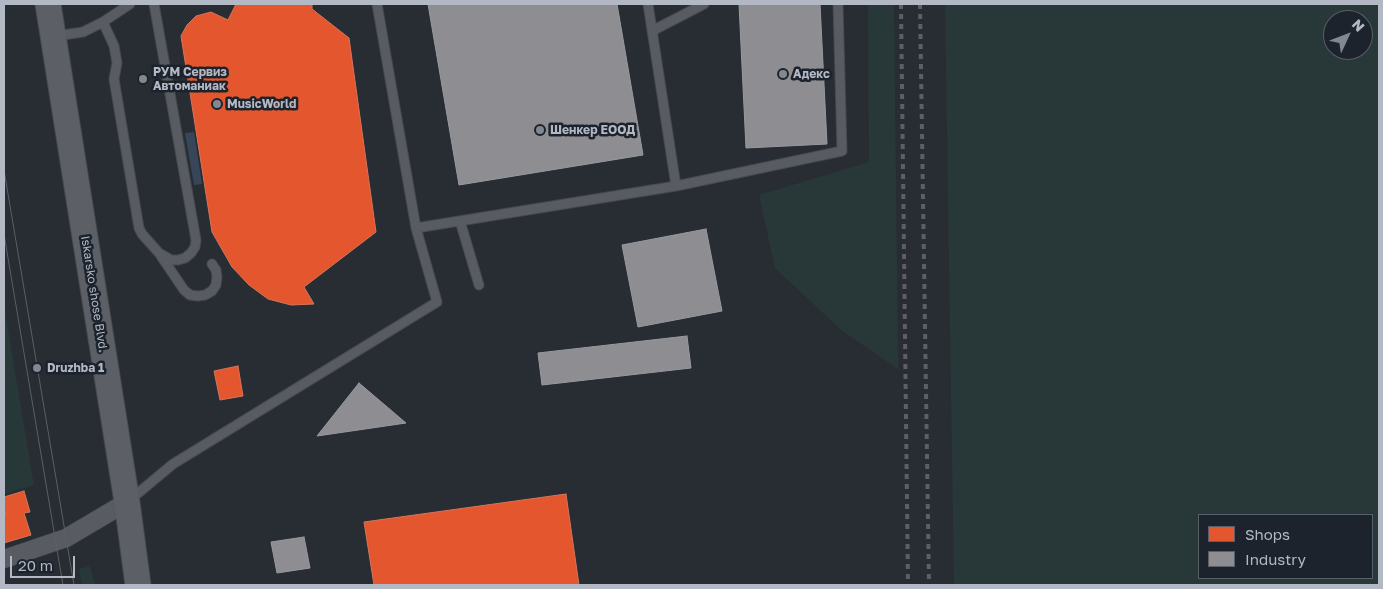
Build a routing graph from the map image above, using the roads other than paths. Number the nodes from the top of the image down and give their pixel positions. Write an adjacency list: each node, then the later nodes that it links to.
1 (48, 4): 10 (main road, Iskarsko shose Blvd.)
2 (130, 4): 8 (lane)
3 (154, 4): 14 (lane)
4 (377, 4): 13 (lane)
5 (648, 4): 9 (lane)
6 (704, 4): 9 (lane)
7 (838, 4): 11 (lane)
8 (103, 22): 10 (lane); 14 (lane)
9 (652, 31): 11 (lane)
10 (53, 37): 17 (main road, Iskarsko shose Blvd.)
11 (676, 186): 12 (lane)
12 (460, 221): 13 (lane); 16 (lane)
13 (416, 228): 17 (lane)
14 (159, 253): 15 (lane)
15 (212, 264)
16 (479, 285)
17 (127, 502): 18 (street); 19 (main road, Iskarsko shose Blvd.)
18 (4, 559)
19 (138, 585)

